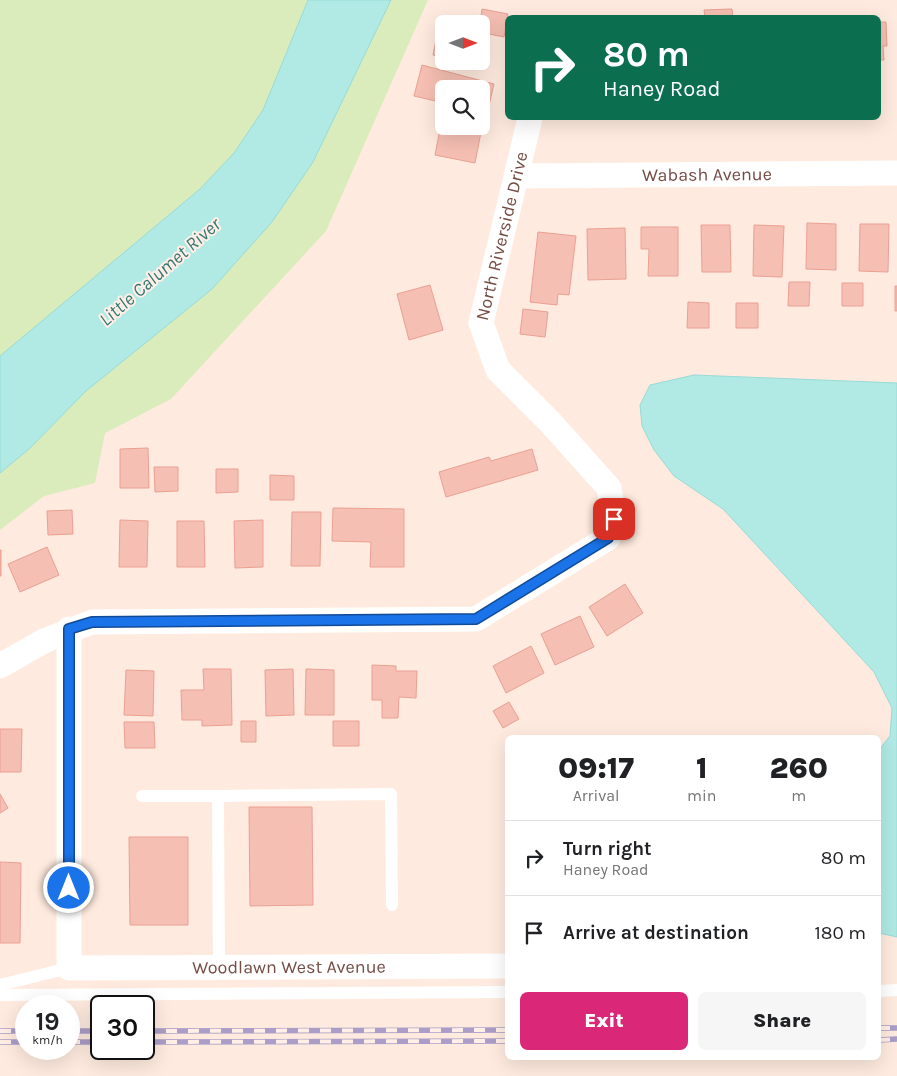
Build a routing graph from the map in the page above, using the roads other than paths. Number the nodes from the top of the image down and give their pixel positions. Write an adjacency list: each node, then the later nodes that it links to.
1 (530, 120): 3 (street, North Riverside Drive)
2 (897, 173): 3 (street, Wabash Avenue)
3 (517, 176): 4 (street, North Riverside Drive)
4 (69, 629): 5 (street); 11 (street)
5 (0, 666)
6 (142, 796): 7 (lane)
7 (218, 796): 8 (lane); 10 (lane)
8 (392, 905)
9 (505, 966): 10 (street, Woodlawn West Avenue)
10 (220, 967): 11 (street, Woodlawn West Avenue)
11 (69, 968): 12 (lane)
12 (0, 985)
13 (897, 990): 14 (lane)
14 (881, 991)
15 (505, 992): 16 (lane)
16 (0, 995)

